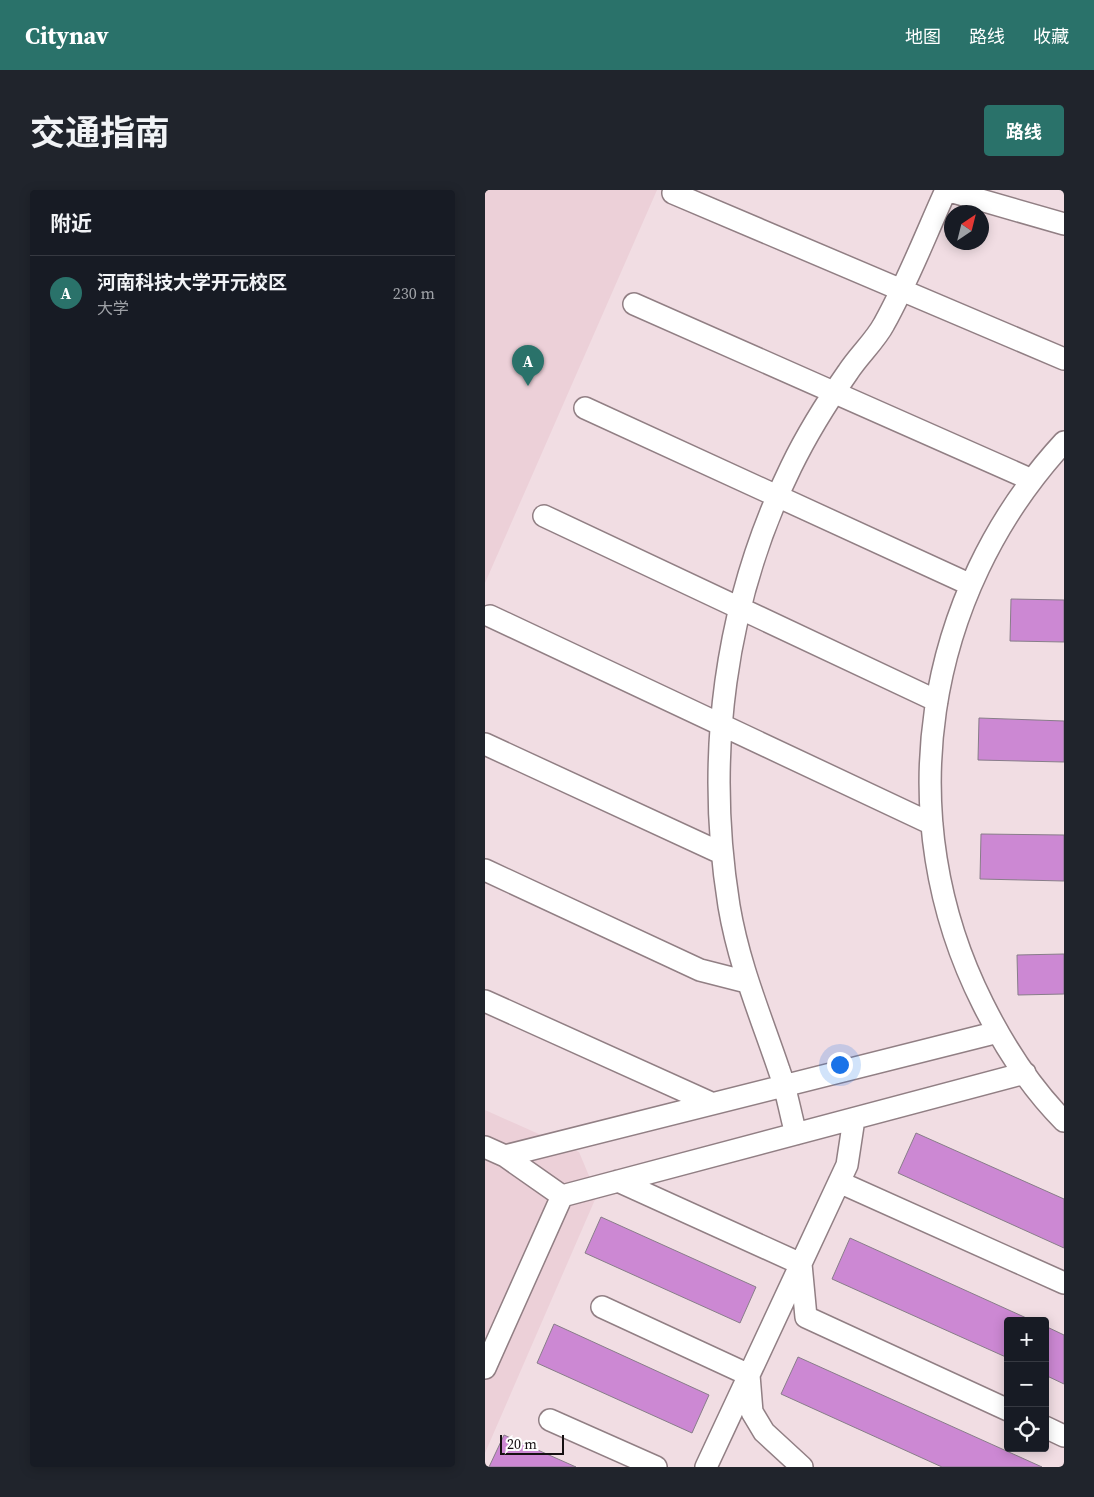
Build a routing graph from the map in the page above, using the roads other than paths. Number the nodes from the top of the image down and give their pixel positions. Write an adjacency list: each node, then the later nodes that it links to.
1 (673, 193): 3 (lane)
2 (1064, 224): 3 (lane)
3 (900, 290): 5 (lane); 6 (lane)
4 (634, 304): 6 (lane)
5 (1064, 359)
6 (834, 392): 9 (lane); 10 (lane)
7 (585, 408): 10 (lane)
8 (1064, 442): 9 (lane)
9 (1033, 480): 12 (lane)
10 (778, 497): 12 (lane); 13 (lane)
11 (544, 516): 13 (lane)
12 (971, 585): 15 (lane)
13 (739, 608): 15 (lane); 16 (lane)
14 (490, 616): 16 (lane)
15 (937, 701): 18 (lane)
16 (720, 724): 18 (lane); 19 (lane)
17 (485, 744): 19 (lane)
18 (932, 824): 23 (lane)
19 (721, 853): 21 (lane)
20 (485, 870): 21 (lane)
21 (747, 982): 25 (lane)
22 (485, 1001): 26 (lane)
23 (998, 1032): 24 (lane); 25 (lane)
24 (1025, 1074): 27 (lane); 28 (lane)
25 (783, 1084): 26 (lane); 29 (lane)
26 (711, 1103): 31 (lane)
27 (854, 1118): 29 (lane); 33 (lane)
28 (1064, 1122)
29 (796, 1134): 32 (lane)
30 (485, 1147): 31 (lane)
31 (505, 1156): 34 (lane)
32 (617, 1181): 34 (lane); 35 (lane)
33 (839, 1182): 35 (lane); 36 (lane)
34 (562, 1196): 38 (lane)
35 (801, 1264): 39 (lane); 40 (lane)
36 (1064, 1284)
37 (601, 1307): 39 (lane)
38 (485, 1368)
39 (749, 1375): 45 (lane); 46 (lane)
40 (1004, 1408)
41 (550, 1420): 44 (lane)
42 (1049, 1429): 43 (lane)
43 (1064, 1436)
44 (656, 1467)
45 (706, 1467)
46 (803, 1467)

